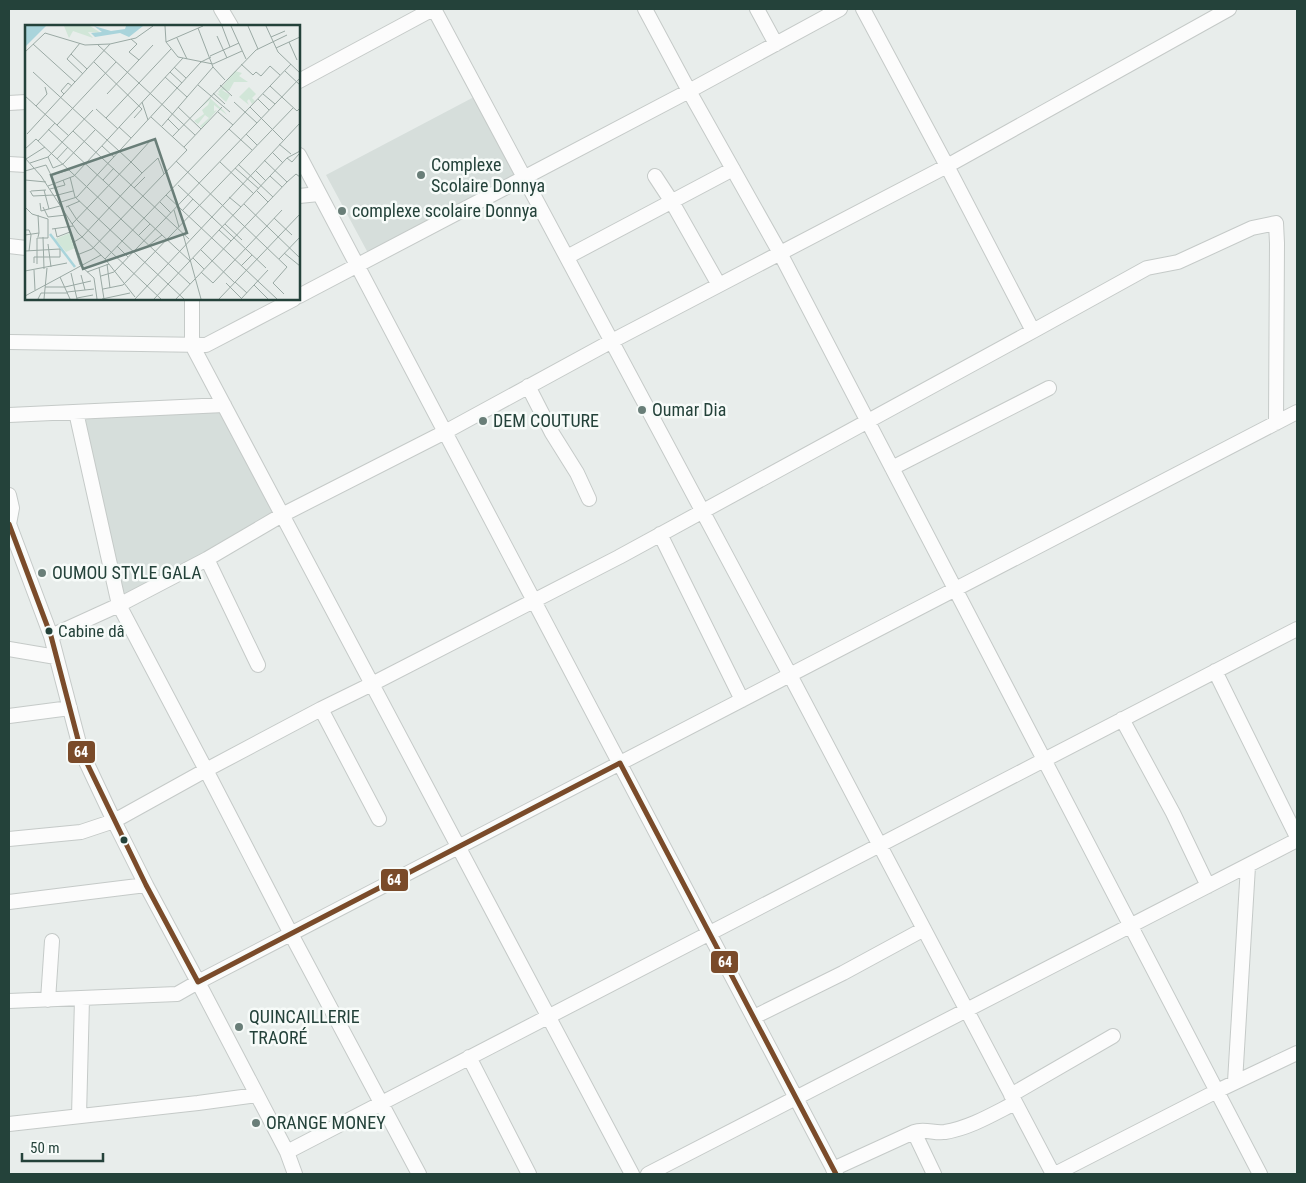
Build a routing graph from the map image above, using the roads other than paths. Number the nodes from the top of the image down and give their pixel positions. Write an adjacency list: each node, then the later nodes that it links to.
1 (216, 9): 2 (street)
2 (222, 9): 9 (street)
3 (434, 9): 11 (street); 21 (street)
4 (646, 9): 12 (street)
5 (758, 9): 10 (street)
6 (840, 9): 10 (street)
7 (863, 9): 18 (street)
8 (1229, 9): 18 (street)
9 (230, 25)
10 (776, 44): 12 (street)
11 (300, 80)
12 (689, 91): 19 (street); 21 (street)
13 (25, 102): 14 (street)
14 (9, 103)
15 (300, 157): 22 (street)
16 (9, 164): 17 (street)
17 (25, 165)
18 (947, 166): 27 (street); 35 (street)
19 (733, 170): 24 (street); 27 (street)
20 (655, 176): 24 (street)
21 (525, 178): 28 (street); 29 (street)
22 (319, 194): 23 (street); 29 (street)
23 (300, 196)
24 (672, 202): 28 (street); 30 (street)
25 (9, 246): 26 (street)
26 (25, 248)
27 (780, 253): 30 (street); 45 (street)
28 (567, 258): 36 (street)
29 (357, 266): 31 (street); 47 (street)
30 (719, 285): 36 (street)
31 (300, 295)
32 (192, 300): 38 (street)
33 (290, 300): 34 (street)
34 (269, 305): 38 (street)
35 (1033, 331): 45 (street); 46 (street)
36 (612, 341): 39 (street); 51 (street)
37 (9, 342): 38 (street)
38 (192, 345): 41 (street)
39 (528, 386): 47 (street); 49 (street)
40 (1049, 388): 48 (street)
41 (224, 405): 42 (street); 52 (street)
42 (76, 412): 44 (street); 58 (street)
43 (1297, 412): 46 (street)
44 (9, 415)
45 (868, 421): 48 (street); 51 (street)
46 (1276, 423): 56 (street)
47 (445, 432): 52 (street); 57 (street)
48 (892, 468): 56 (street)
49 (589, 499)
50 (10, 504): 53 (street)
51 (703, 511): 54 (street); 65 (street)
52 (282, 515): 55 (street); 66 (street)
53 (9, 524): 60 (street)
54 (660, 534): 57 (street); 67 (street)
55 (207, 559): 58 (street); 63 (street)
56 (955, 590): 65 (street); 72 (street)
57 (534, 600): 66 (street); 73 (street)
58 (119, 605): 60 (street); 74 (street)
59 (1297, 629): 64 (street)
60 (51, 636): 62 (street)
61 (9, 649): 62 (street)
62 (56, 656): 68 (street)
63 (258, 665)
64 (1215, 671): 71 (street); 78 (street)
65 (790, 675): 67 (street); 79 (street)
66 (372, 684): 69 (street); 80 (street)
67 (742, 700): 73 (street)
68 (70, 708): 70 (street); 76 (street)
69 (320, 708): 74 (street); 75 (street)
70 (9, 716)
71 (1122, 720): 72 (street); 83 (street)
72 (1044, 760): 79 (street); 85 (street)
73 (620, 764): 80 (street); 87 (street)
74 (206, 770): 76 (street); 88 (street)
75 (380, 819)
76 (114, 821): 77 (street); 82 (street)
77 (9, 839)
78 (1297, 839): 81 (street)
79 (880, 845): 86 (street); 87 (street)
80 (458, 847): 88 (street); 95 (street)
81 (1248, 866): 83 (street); 100 (street)
82 (146, 885): 84 (street); 90 (street)
83 (1208, 886): 85 (street)
84 (9, 902)
85 (1131, 926): 94 (street); 101 (street)
86 (924, 929): 94 (street); 96 (street)
87 (709, 933): 95 (street); 96 (street)
88 (291, 934): 90 (street); 105 (street)
89 (52, 941): 92 (street)
90 (198, 982): 91 (street); 102 (street)
91 (82, 999): 92 (street); 106 (street)
92 (48, 1000): 93 (street)
93 (9, 1001)
94 (967, 1010): 103 (street); 104 (street)
95 (548, 1016): 99 (street); 115 (street)
96 (754, 1017): 103 (street)
97 (1113, 1036): 104 (street)
98 (1297, 1053): 100 (street)
99 (469, 1058): 105 (street); 114 (street)
100 (1235, 1082): 101 (street)
101 (1217, 1091): 110 (street); 118 (street)
102 (257, 1095): 106 (street); 109 (street)
103 (796, 1098): 111 (street); 116 (street)
104 (1013, 1099): 108 (street); 118 (street)
105 (381, 1103): 109 (street); 113 (street)
106 (79, 1116): 107 (street)
107 (9, 1124)
108 (914, 1132): 111 (street); 117 (street)
109 (286, 1152): 112 (street)
110 (1256, 1171)
111 (835, 1172)
112 (295, 1174)
113 (419, 1174)
114 (529, 1174)
115 (632, 1174)
116 (648, 1174)
117 (934, 1174)
118 (1054, 1174)

